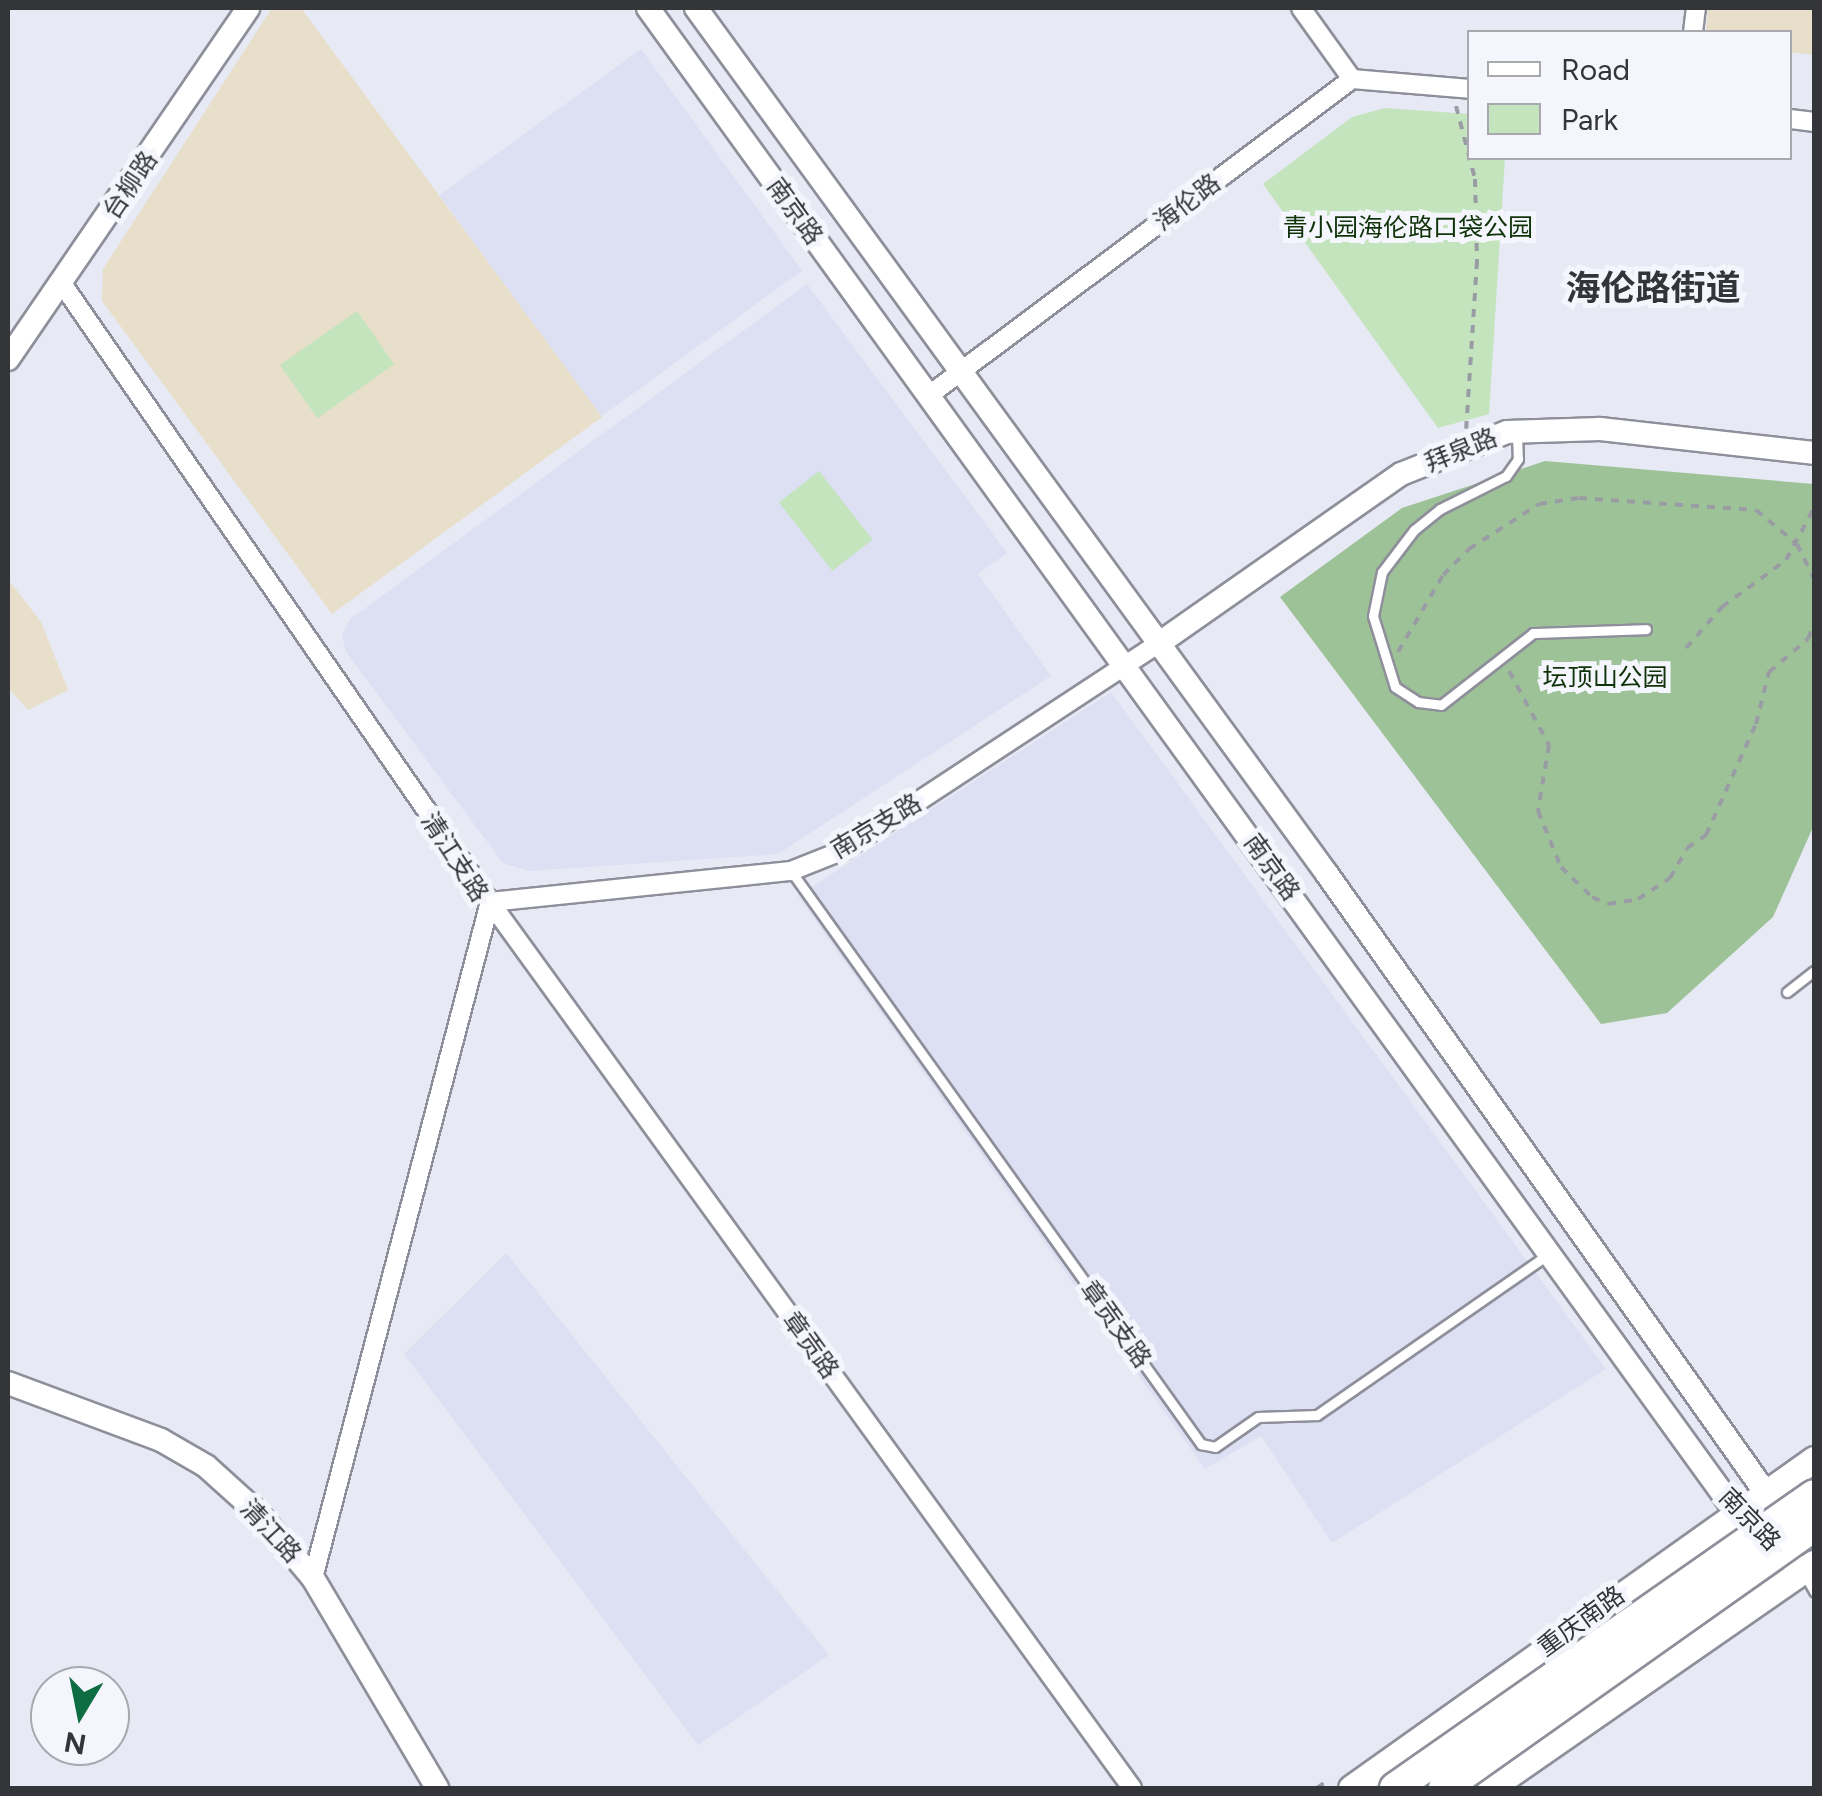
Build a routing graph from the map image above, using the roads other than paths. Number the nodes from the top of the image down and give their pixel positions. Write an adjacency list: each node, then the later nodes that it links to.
1 (248, 8): 7 (main road, 台柳路)
2 (648, 8): 10 (main road, 南京路)
3 (696, 8): 9 (main road, 南京路)
4 (1302, 8): 5 (street)
5 (1352, 79): 6 (street); 9 (street, 海伦路)
6 (1460, 89)
7 (62, 285): 8 (main road, 台柳路); 17 (street, 清江支路)
8 (8, 359)
9 (962, 370): 10 (street, 海伦路); 14 (main road, 南京路)
10 (928, 396): 15 (main road, 南京路)
11 (1516, 431): 12 (main road, 拜泉路); 13 (lane); 14 (main road, 拜泉路)
12 (1814, 452)
13 (1646, 630)
14 (1160, 642): 15 (street, 南京支路); 23 (main road, 南京路)
15 (1127, 666): 16 (street, 南京支路); 20 (main road, 南京路)
16 (792, 871): 17 (street, 南京支路); 20 (lane, 章贡支路)
17 (490, 902): 28 (street, 清江支路); 30 (street, 章贡路)
18 (1814, 970): 19 (lane)
19 (1787, 992)
20 (1550, 1253): 25 (main road, 南京路)
21 (8, 1383): 28 (main road, 清江路)
22 (1814, 1459): 23 (main road, 重庆南路)
23 (1765, 1492): 25 (main road, 重庆南路); 27 (main road, 南京路)
24 (1814, 1495): 32 (highway, bridge)
25 (1736, 1512): 27 (main road, 南京路); 31 (main road, 重庆南路)
26 (1814, 1526): 33 (highway, bridge)
27 (1811, 1575): 34 (main road)
28 (313, 1578): 29 (main road, 清江路)
29 (437, 1788)
30 (1132, 1788)
31 (1351, 1788)
32 (1394, 1788)
33 (1444, 1788)
34 (1490, 1788)

